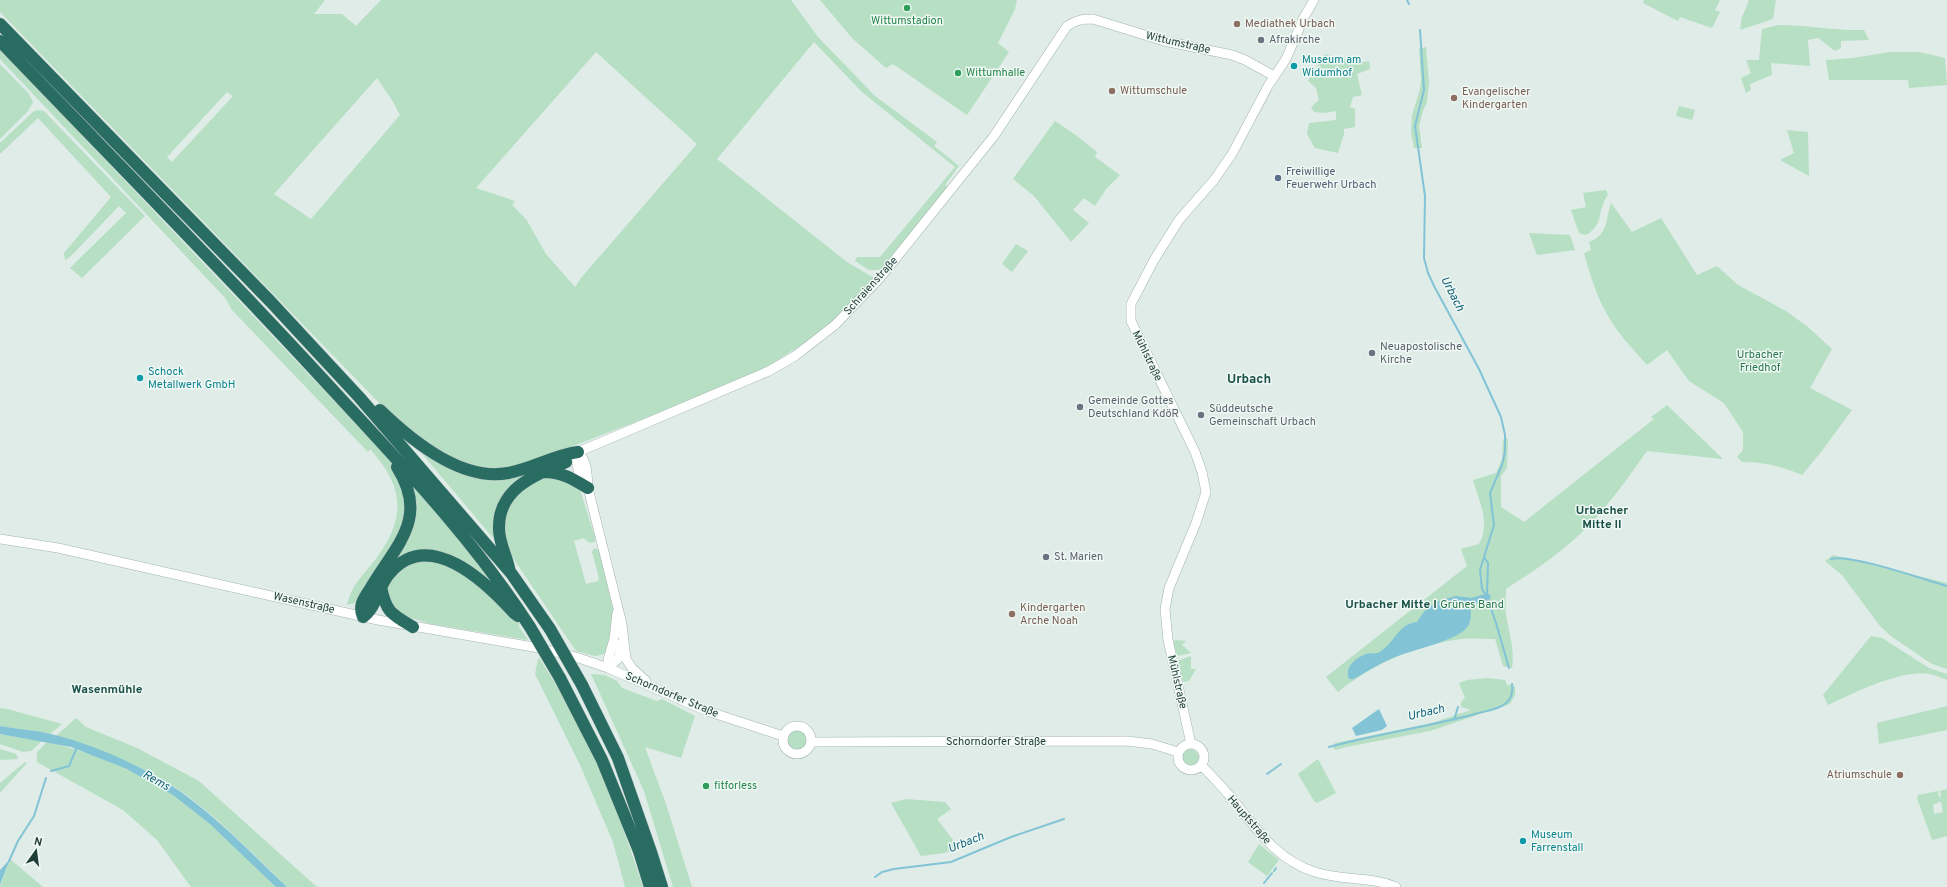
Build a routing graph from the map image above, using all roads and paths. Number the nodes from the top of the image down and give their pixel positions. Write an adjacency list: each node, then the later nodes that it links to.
1 (1314, 0): 5 (street, Mühlstraße)
2 (1080, 19): 5 (street, Wittumstraße); 8 (street, Schraienstraße)
3 (0, 24): 6 (highway)
4 (0, 41): 7 (highway)
5 (1274, 76): 23 (street, Mühlstraße)
6 (359, 397): 8 (highway); 12 (highway)
7 (386, 447): 15 (highway); 16 (highway)
8 (578, 452): 9 (highway); 10 (street)
9 (541, 472): 10 (highway); 12 (highway)
10 (588, 488): 14 (street)
11 (0, 539): 15 (street, Wasenstraße)
12 (511, 573): 27 (highway, bridge)
13 (381, 587): 15 (highway); 16 (highway); 17 (highway)
14 (618, 605): 18 (street); 19 (street)
15 (363, 617): 17 (street, Wasenstraße)
16 (528, 623): 26 (highway, bridge)
17 (413, 627): 19 (street, Wasenstraße)
18 (623, 639): 19 (street); 20 (street)
19 (608, 668): 20 (street, Schorndorfer Straße)
20 (659, 690): 21 (street, Schorndorfer Straße)
21 (783, 736): 22 (street); 22 (street)
22 (812, 742): 24 (street, Schorndorfer Straße)
23 (1191, 744): 24 (street); 25 (street)
24 (1178, 752): 25 (street)
25 (1201, 765): 28 (street, Hauptstraße)
26 (650, 887)
27 (662, 887)
28 (1396, 887)

